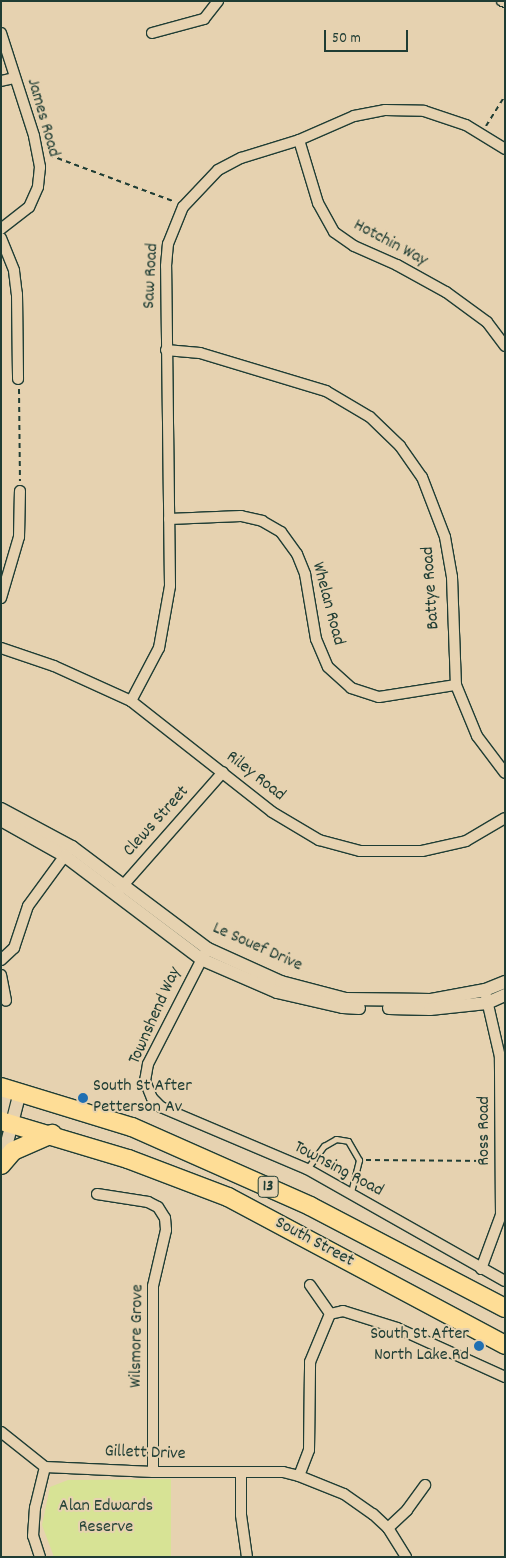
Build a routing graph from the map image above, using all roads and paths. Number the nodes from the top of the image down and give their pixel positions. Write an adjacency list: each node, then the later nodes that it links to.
1 (218, 1): 3 (street)
2 (1, 33): 4 (street, James Road)
3 (152, 33)
4 (14, 78): 5 (street); 10 (street, James Road)
5 (1, 81)
6 (505, 96): 7 (path)
7 (481, 134): 8 (street, Saw Road); 9 (street, Saw Road)
8 (299, 140): 11 (street, Saw Road); 14 (street, Hotchin Way)
9 (505, 149)
10 (39, 155): 11 (path); 12 (street, James Road)
11 (183, 206): 15 (street, Saw Road)
12 (1, 229)
13 (1, 238): 16 (street)
14 (505, 346)
15 (166, 350): 18 (street, Saw Road); 21 (street, Battye Road)
16 (18, 379): 17 (path)
17 (20, 491): 19 (street)
18 (169, 519): 21 (street, Whelan Road); 22 (street, Saw Road)
19 (1, 598)
20 (1, 648): 22 (street, Riley Road)
21 (456, 685): 24 (street, Battye Road)
22 (131, 701): 23 (street, Riley Road)
23 (223, 772): 26 (street, Riley Road); 29 (street, Clews Street)
24 (505, 773)
25 (1, 809): 28 (street, Le Souef Drive)
26 (505, 818)
27 (1, 820): 28 (street, Le Souef Drive)
28 (68, 852): 29 (street, Le Souef Drive); 30 (street, Le Souef Drive); 32 (street)
29 (124, 884): 30 (street, Clews Street); 31 (street, Le Souef Drive)
30 (115, 895): 31 (street, Le Souef Drive)
31 (204, 954): 35 (street, Le Souef Drive); 38 (street, Le Souef Drive); 40 (street, Townshend Way)
32 (1, 960)
33 (1, 975): 37 (street)
34 (505, 982): 35 (street, Le Souef Drive)
35 (485, 990): 38 (street, Ross Road)
36 (505, 995): 38 (street, Le Souef Drive)
37 (6, 1001)
38 (487, 1003): 44 (street, Ross Road)
39 (10, 1089): 41 (street); 52 (highway, South Street / 13)
40 (152, 1098): 46 (street, Townsing Road)
41 (5, 1119): 42 (highway, South Street / 13); 45 (street)
42 (52, 1134): 45 (highway); 54 (highway, South Street / 13)
43 (359, 1160): 44 (path); 46 (lane); 47 (lane)
44 (501, 1162): 49 (street, Ross Road)
45 (1, 1165)
46 (306, 1170): 47 (street, Townsing Road)
47 (351, 1193): 49 (street, Townsing Road)
48 (97, 1194): 58 (street, Wilsmore Grove)
49 (481, 1269): 50 (street, Townsing Road)
50 (505, 1281)
51 (310, 1285): 53 (street)
52 (505, 1308)
53 (330, 1314): 55 (street); 60 (street)
54 (505, 1345)
55 (505, 1377)
56 (1, 1432): 57 (street)
57 (45, 1467): 58 (street, Gillett Drive); 63 (street)
58 (153, 1472): 59 (street, Gillett Drive)
59 (241, 1472): 60 (street, Gillett Drive); 64 (street)
60 (299, 1476): 62 (street, Gillett Drive)
61 (425, 1485): 62 (street)
62 (388, 1528): 65 (street, Gillett Drive)
63 (40, 1557)
64 (247, 1557)
65 (406, 1557)

